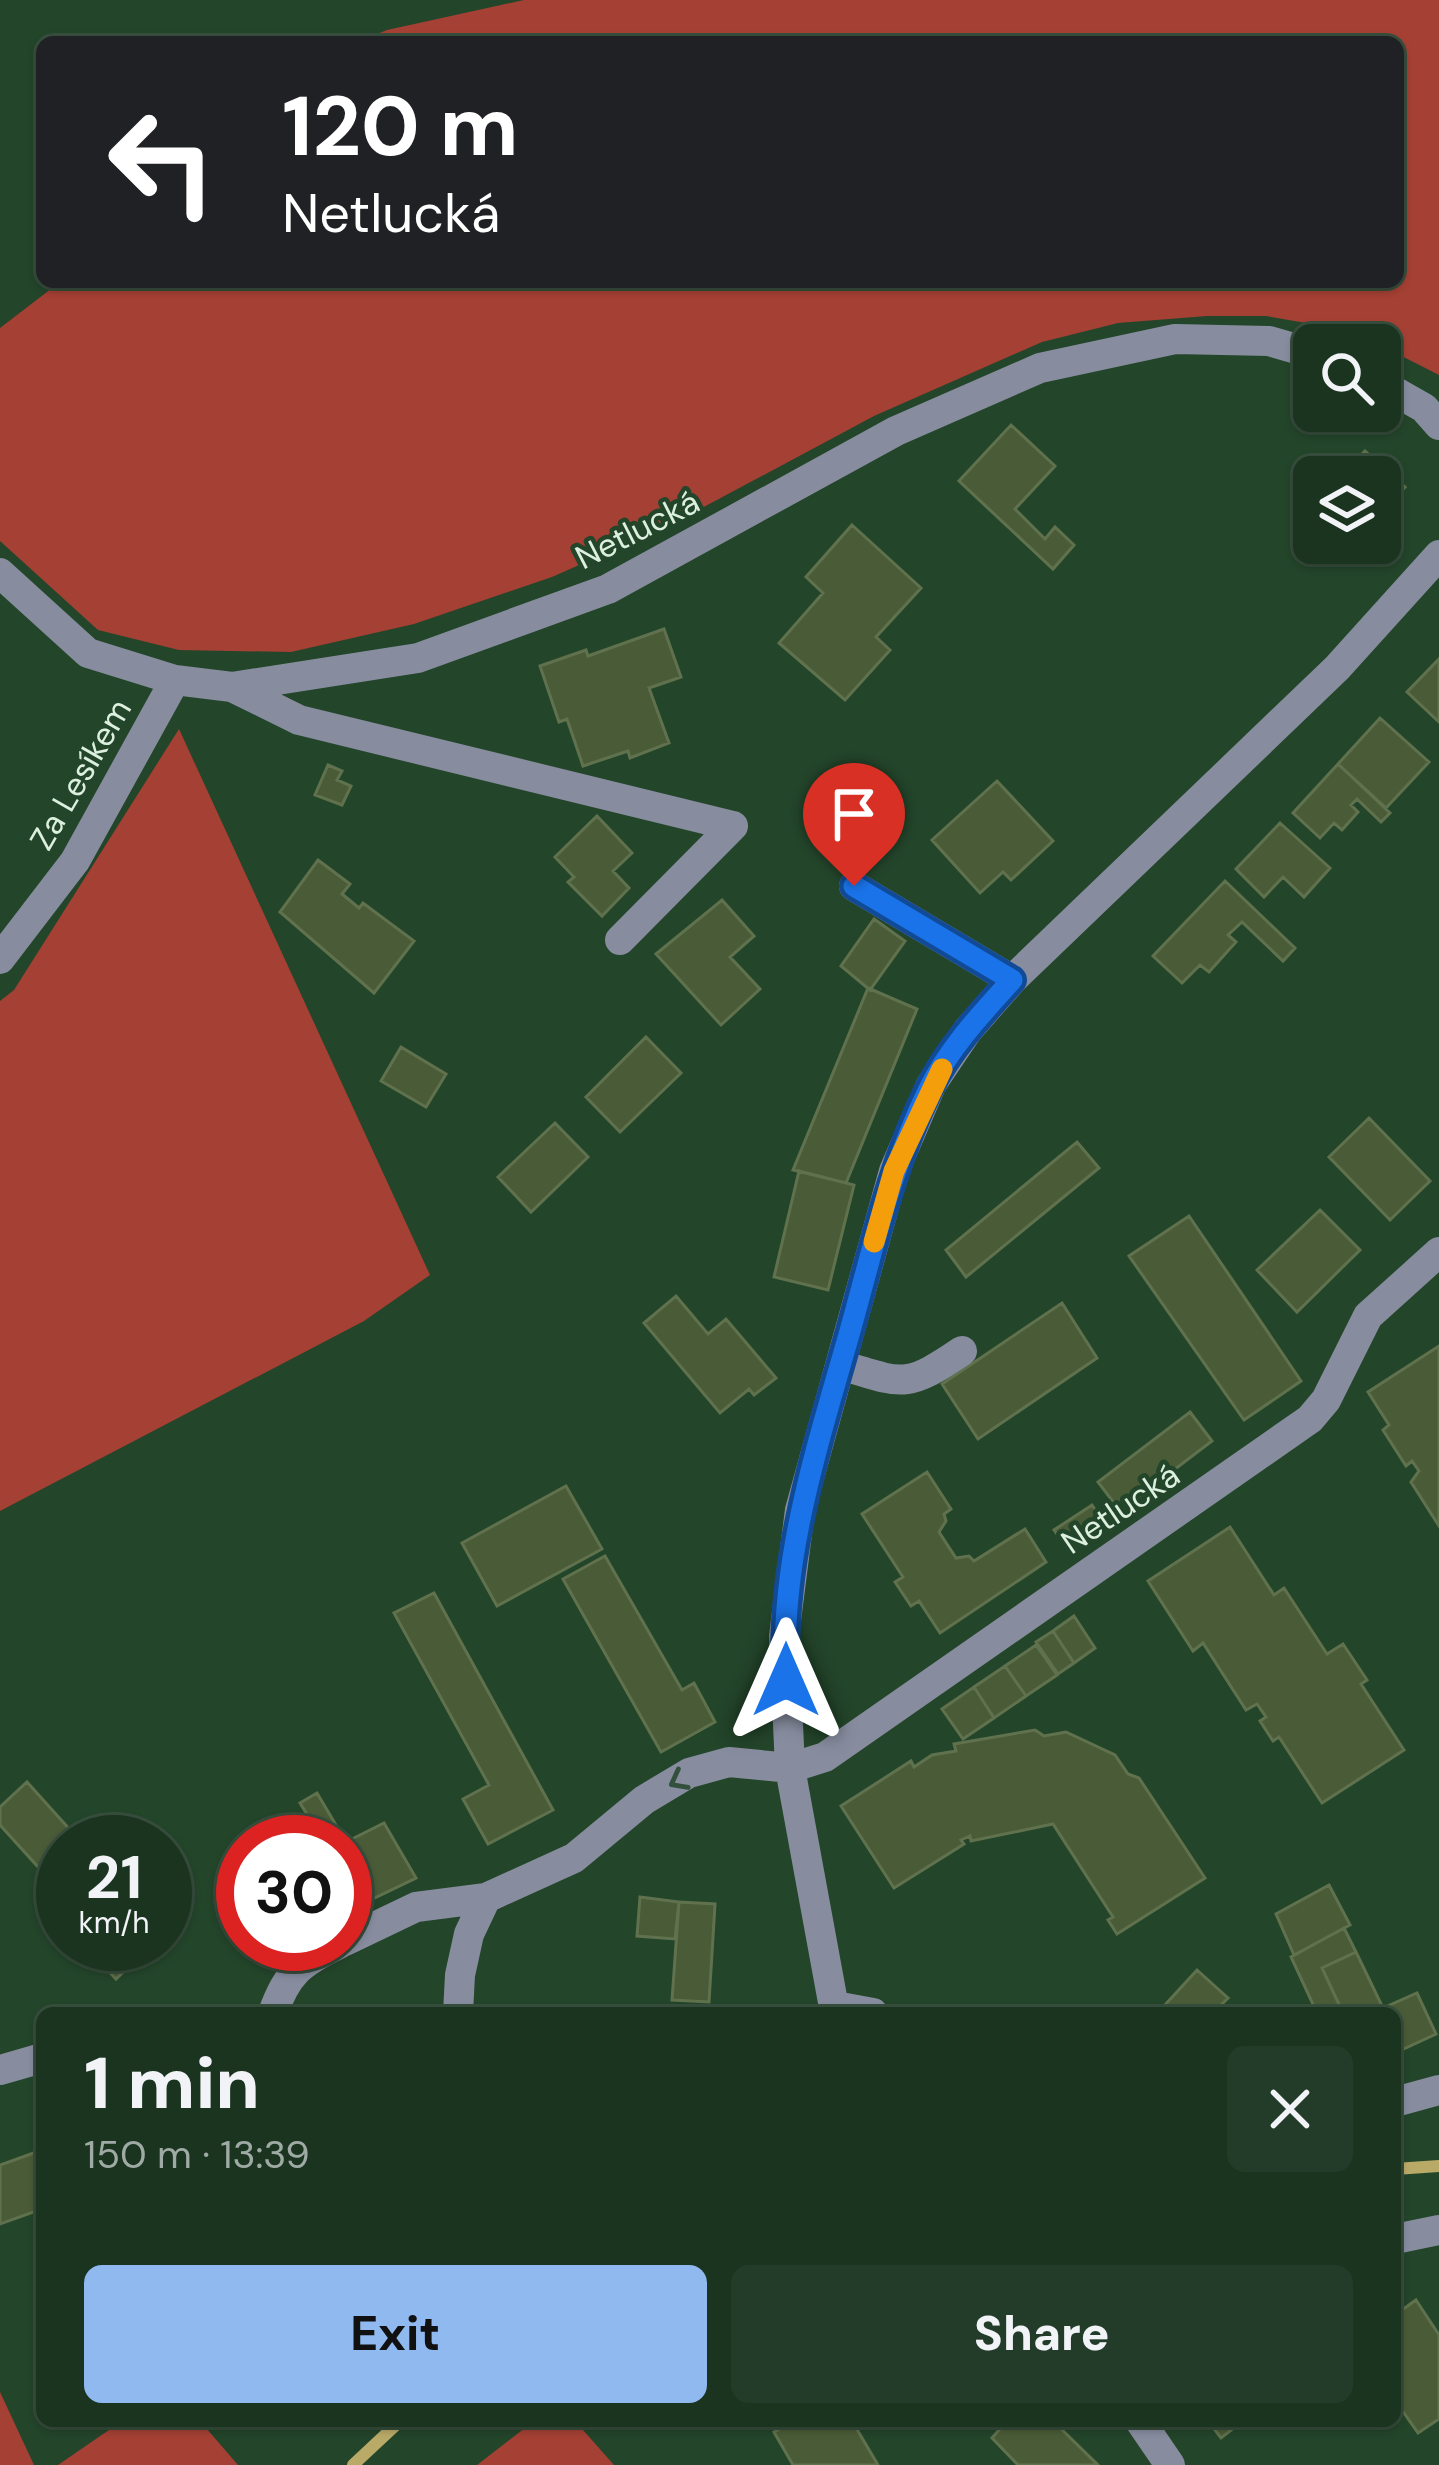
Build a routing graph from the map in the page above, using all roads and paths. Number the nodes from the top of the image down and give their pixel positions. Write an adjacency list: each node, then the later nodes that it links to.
1 (1293, 348): 7 (street, Netlucká)
2 (1401, 395): 3 (street)
3 (1439, 424)
4 (1439, 555): 11 (street)
5 (0, 573): 6 (street, Netlucká)
6 (175, 680): 7 (street, Netlucká); 10 (street, Za Lesíkem)
7 (232, 687): 9 (street)
8 (854, 886): 11 (street)
9 (620, 940)
10 (0, 959)
11 (1012, 980): 14 (street)
12 (1439, 1252): 15 (street, Netlucká)
13 (962, 1351): 14 (street)
14 (841, 1365): 15 (street)
15 (790, 1768): 16 (street, Netlucká, one-way to 16); 21 (street)
16 (486, 1898): 17 (street, Netlucká); 20 (street)
17 (372, 1928)
18 (294, 1971): 19 (street, Netlucká)
19 (275, 2007)
20 (458, 2007)
21 (835, 2007)
22 (36, 2060): 23 (street)
23 (0, 2071)
24 (1439, 2090): 25 (street)
25 (1401, 2100)
26 (1439, 2230): 27 (street)
27 (1401, 2238)
28 (1144, 2427): 29 (street)
29 (1170, 2465)

